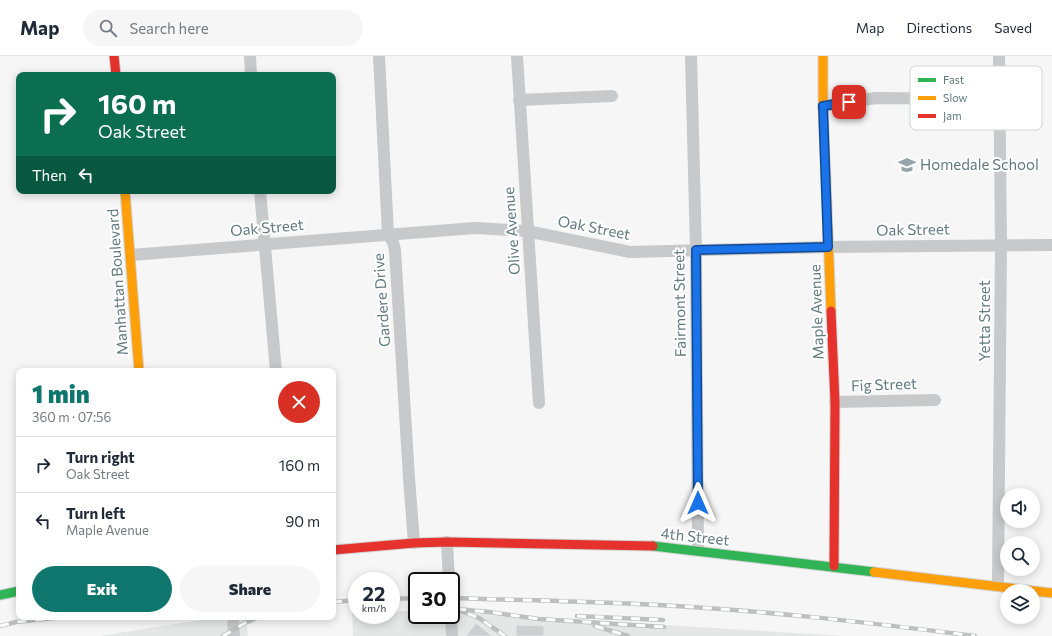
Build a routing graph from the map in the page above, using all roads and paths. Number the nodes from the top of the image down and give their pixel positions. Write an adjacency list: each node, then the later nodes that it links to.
1 (114, 56): 9 (main road)
2 (250, 56): 10 (street)
3 (379, 56): 19 (street, Gardere Drive)
4 (517, 56): 13 (street, Olive Avenue)
5 (692, 56): 24 (street, Fairmont Street)
6 (823, 56): 14 (main road, Maple Avenue)
7 (999, 56): 8 (street, Yetta Street)
8 (999, 66)
9 (116, 72)
10 (251, 72)
11 (612, 96): 13 (street)
12 (910, 98): 14 (street)
13 (519, 100): 18 (street, Olive Avenue)
14 (823, 106): 23 (main road, Maple Avenue)
15 (1000, 130): 21 (street, Yetta Street)
16 (125, 194): 25 (main road, Manhattan Boulevard)
17 (260, 194): 20 (street)
18 (527, 231): 19 (street, Oak Street); 24 (street, Oak Street); 30 (street, Olive Avenue)
19 (388, 234): 20 (street, Oak Street); 31 (street, Gardere Drive)
20 (264, 244): 25 (street, Oak Street); 27 (street)
21 (1001, 245): 22 (street, Oak Street); 23 (street, Oak Street); 37 (street, Yetta Street)
22 (1052, 245)
23 (828, 247): 24 (street, Oak Street); 29 (main road, Maple Avenue)
24 (696, 250): 34 (street, Fairmont Street)
25 (130, 255): 26 (main road, Manhattan Boulevard)
26 (139, 368)
27 (276, 368)
28 (935, 400): 29 (street, Fig Street)
29 (835, 402): 35 (main road, Maple Avenue)
30 (539, 403)
31 (414, 542): 32 (main road, 4th Street); 33 (main road, 4th Street)
32 (447, 542): 34 (main road, 4th Street); 36 (street)
33 (336, 550)
34 (698, 550): 35 (main road, 4th Street)
35 (834, 566): 37 (main road, 4th Street)
36 (449, 572)
37 (998, 586): 39 (main road, 4th Street)
38 (16, 592): 40 (main road)
39 (1052, 593)
40 (0, 595)
41 (233, 620): 43 (street)
42 (451, 624): 44 (street)
43 (234, 636)
44 (452, 636)

